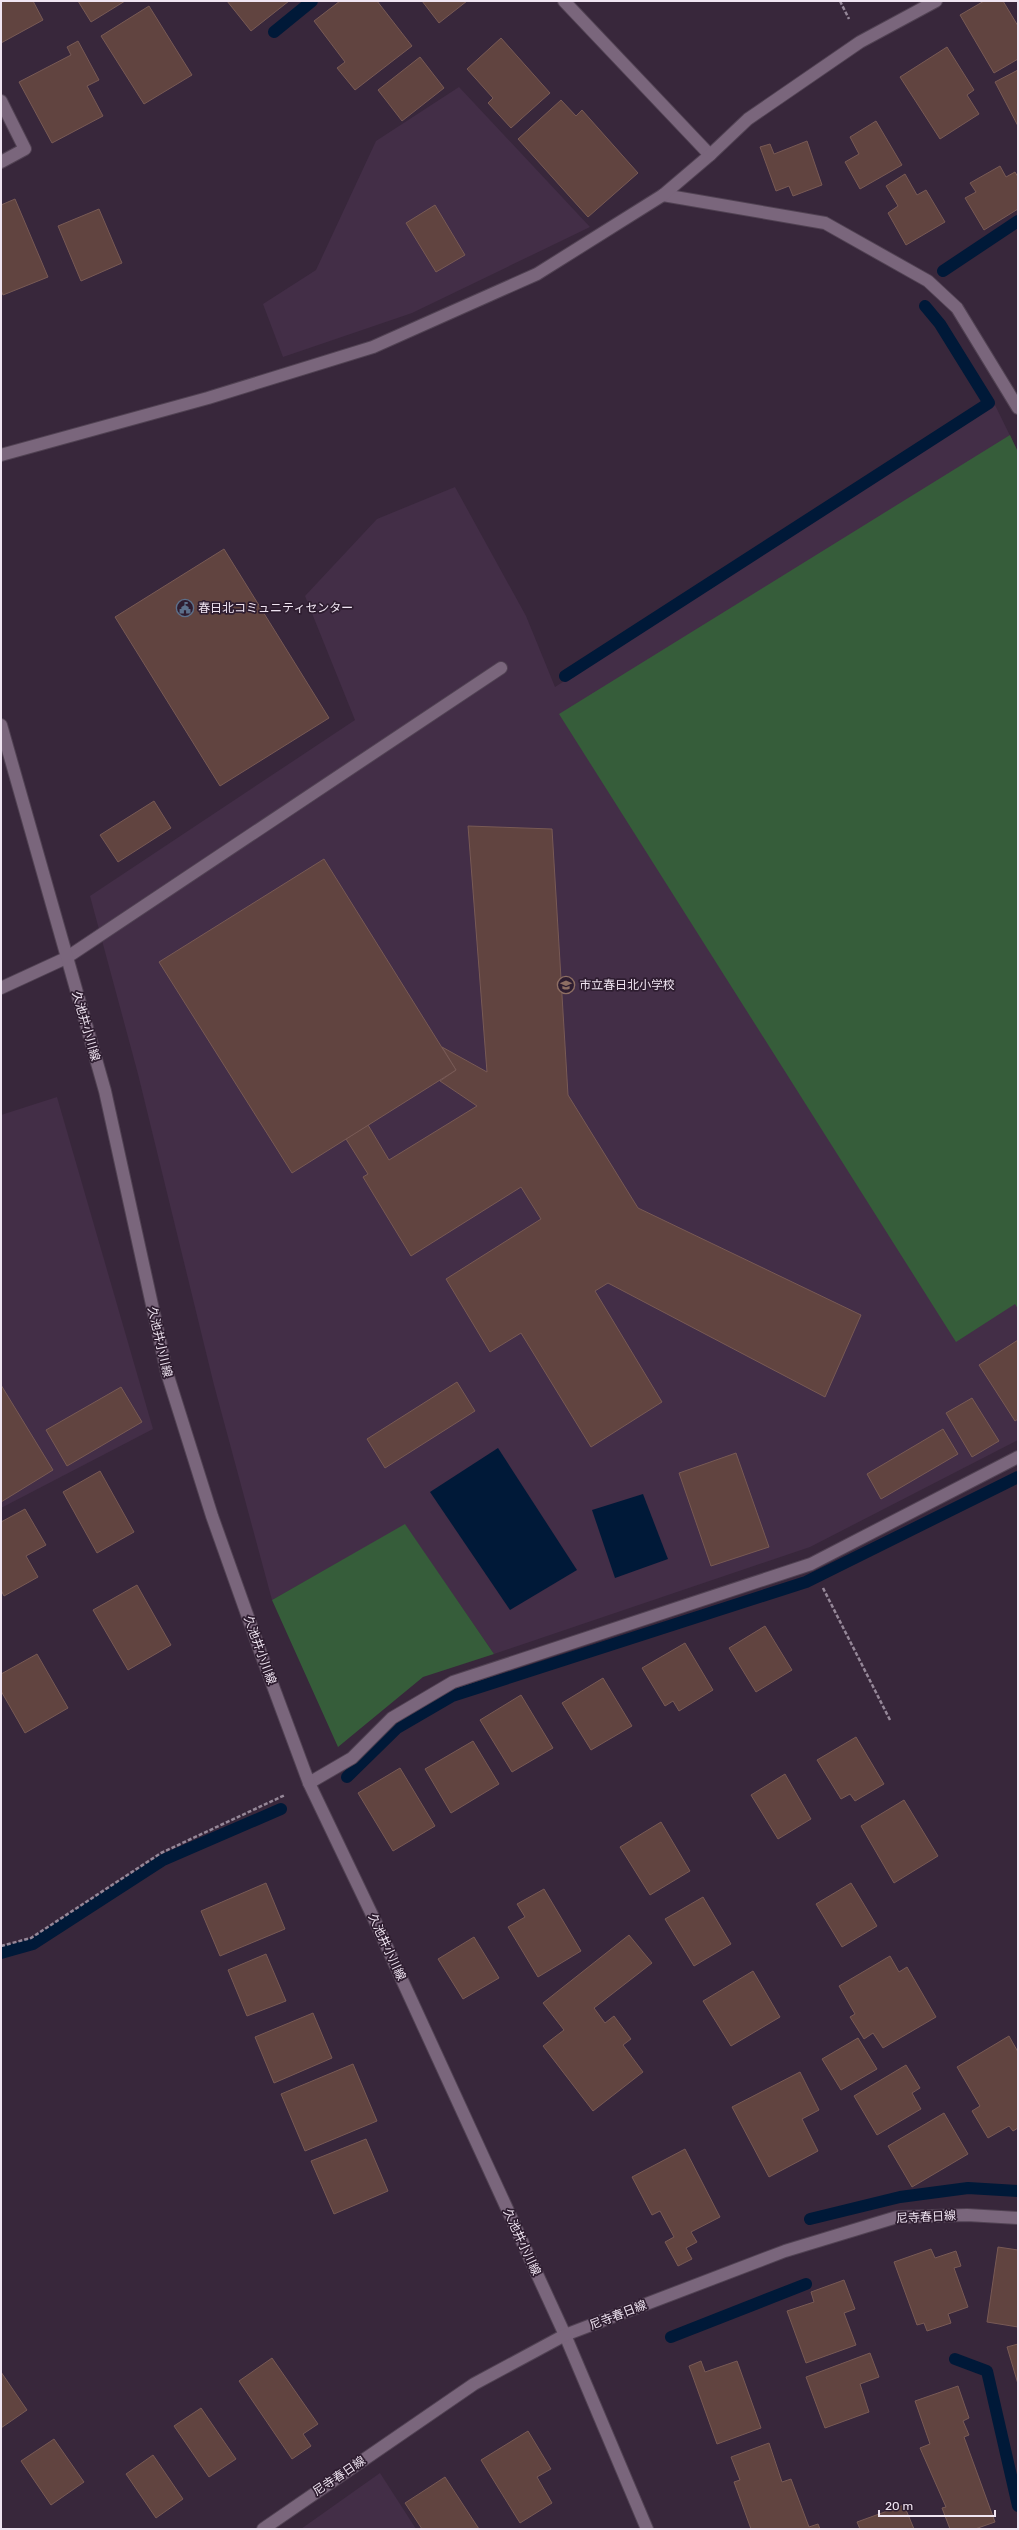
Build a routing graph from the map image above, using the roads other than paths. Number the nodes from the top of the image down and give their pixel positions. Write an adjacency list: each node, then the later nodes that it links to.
1 (564, 1): 4 (street)
2 (936, 1): 4 (street)
3 (1, 101): 5 (street)
4 (710, 155): 6 (street)
5 (1, 162)
6 (663, 194): 7 (street); 8 (street)
7 (1018, 408)
8 (1, 455)
9 (501, 668): 11 (street)
10 (1, 725): 11 (street, 久池井小川線)
11 (66, 958): 12 (street); 14 (street, 久池井小川線)
12 (1, 988)
13 (1018, 1458): 14 (street)
14 (309, 1783): 16 (street, 久池井小川線)
15 (1018, 2218): 16 (street, 尼寺春日線)
16 (565, 2335): 17 (street, 尼寺春日線); 18 (street, 久池井小川線)
17 (263, 2529)
18 (647, 2529)

